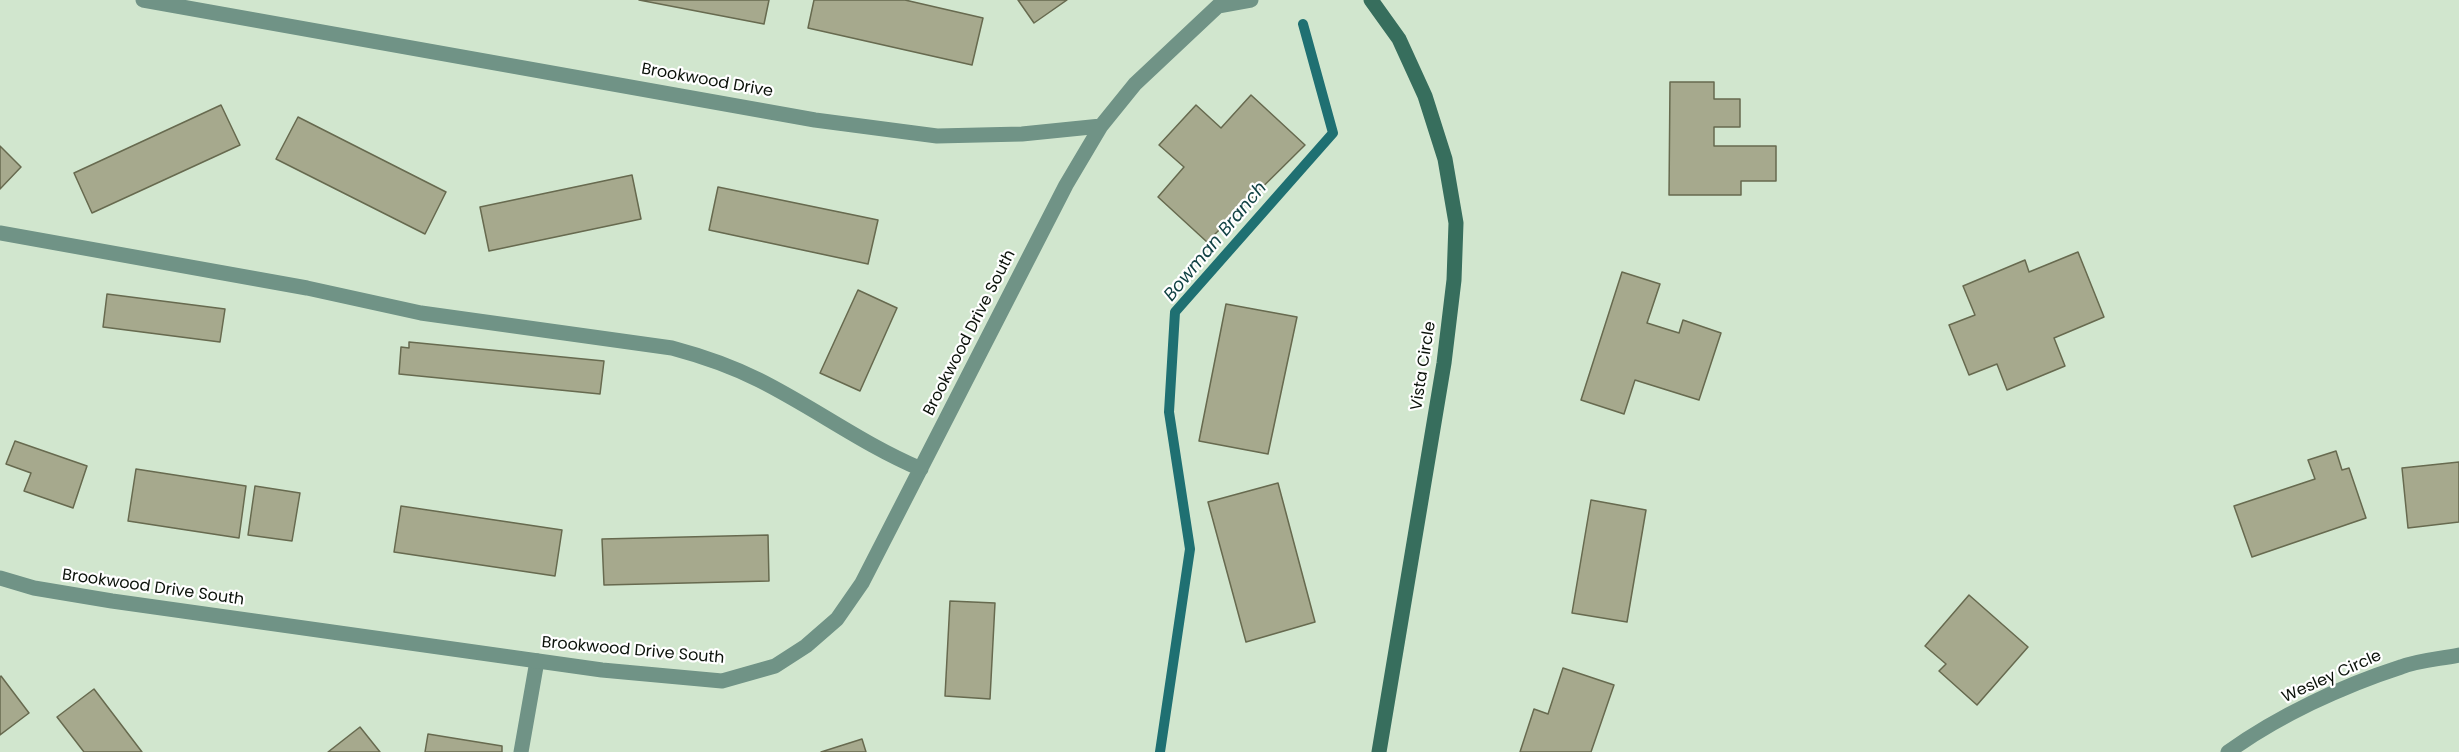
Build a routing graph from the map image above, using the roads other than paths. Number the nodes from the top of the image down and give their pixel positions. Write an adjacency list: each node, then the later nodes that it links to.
1 (143, 0): 5 (street, Brookwood Drive)
2 (1251, 0): 4 (street)
3 (1371, 0): 12 (street, Vista Circle)
4 (1218, 3): 5 (street)
5 (1101, 126): 7 (street, Brookwood Drive South)
6 (0, 233): 7 (street)
7 (921, 469): 10 (street, Brookwood Drive South)
8 (0, 578): 10 (street, Brookwood Drive South)
9 (2459, 654): 13 (street, Wesley Circle)
10 (537, 661): 11 (street)
11 (521, 752)
12 (1379, 752)
13 (2228, 752)

